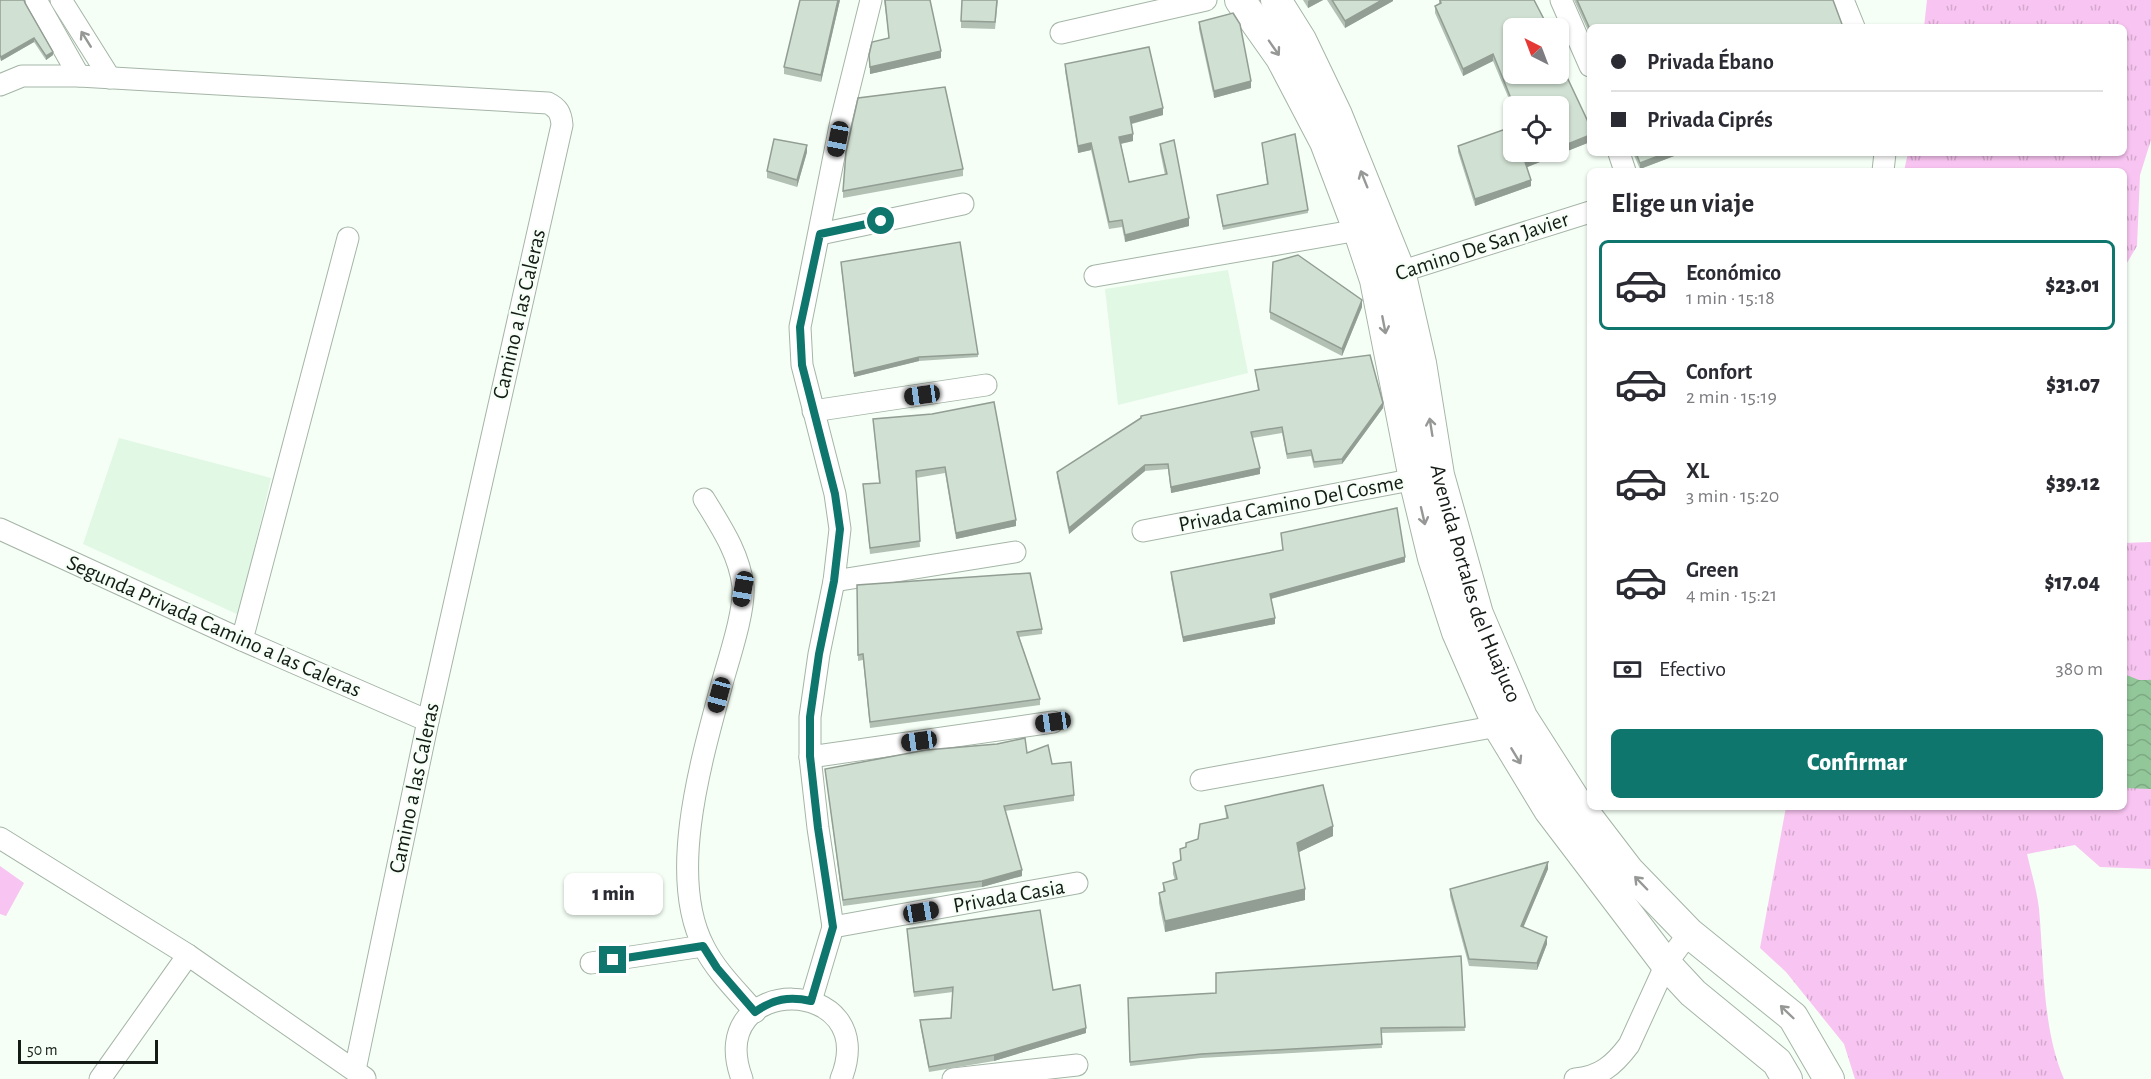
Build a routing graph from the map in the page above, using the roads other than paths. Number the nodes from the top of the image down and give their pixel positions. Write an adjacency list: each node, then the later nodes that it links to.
1 (36, 0): 12 (street)
2 (62, 0): 13 (street, one-way to 2)
3 (871, 0): 18 (street)
4 (1206, 0): 10 (street)
5 (1240, 0): 17 (street, Avenida Portales del Huajuco, one-way to 17)
6 (1276, 0): 17 (street, Avenida Portales del Huajuco, one-way to 6)
7 (1562, 0): 11 (street)
8 (1843, 0): 9 (street)
9 (1853, 24)
10 (1061, 33)
11 (1587, 59)
12 (79, 76): 13 (street, Camino a las Caleras); 14 (street, Camino a las Caleras)
13 (110, 78): 31 (street, Camino a las Caleras)
14 (0, 85)
15 (963, 204): 18 (street)
16 (1587, 213): 21 (street, Camino De San Javier)
17 (1370, 228): 20 (street); 21 (street, Avenida Portales del Huajuco)
18 (820, 234): 23 (street)
19 (348, 238): 30 (street)
20 (1095, 276)
21 (1388, 276): 24 (street, Avenida Portales del Huajuco)
22 (987, 386): 23 (street)
23 (813, 411): 29 (street)
24 (1426, 477): 27 (street, Privada Camino Del Cosme); 33 (street, Avenida Portales del Huajuco)
25 (704, 500): 40 (street)
26 (0, 529): 30 (street, Segunda Privada Camino a las Caleras)
27 (1143, 531)
28 (1015, 552): 29 (street)
29 (834, 581): 34 (street)
30 (242, 640): 31 (street, Segunda Privada Camino a las Caleras)
31 (428, 722): 49 (street, Camino a las Caleras)
32 (1053, 722): 34 (street)
33 (1510, 722): 35 (street); 39 (street, Avenida Portales del Huajuco, one-way to 33); 43 (street, Avenida Portales del Huajuco, one-way to 43)
34 (810, 756): 38 (street)
35 (1201, 780)
36 (0, 838): 41 (street, Camino a las Caleras)
37 (1077, 883): 38 (street, Privada Casia)
38 (833, 927): 44 (street)
39 (1689, 933): 43 (street); 46 (street, Avenida Portales del Huajuco, one-way to 39)
40 (703, 946): 42 (street); 45 (street)
41 (188, 956): 49 (street, Camino a las Caleras); 50 (street)
42 (591, 963)
43 (1666, 964): 48 (street, Avenida Portales del Huajuco); 54 (street)
44 (811, 1001): 45 (street); 52 (street)
45 (755, 1012): 51 (street)
46 (1805, 1037): 48 (street); 55 (street, Avenida Portales del Huajuco)
47 (1077, 1065): 53 (street)
48 (1782, 1071)
49 (361, 1074)
50 (100, 1079)
51 (742, 1079)
52 (841, 1079)
53 (954, 1079)
54 (1575, 1079)
55 (1829, 1079)

